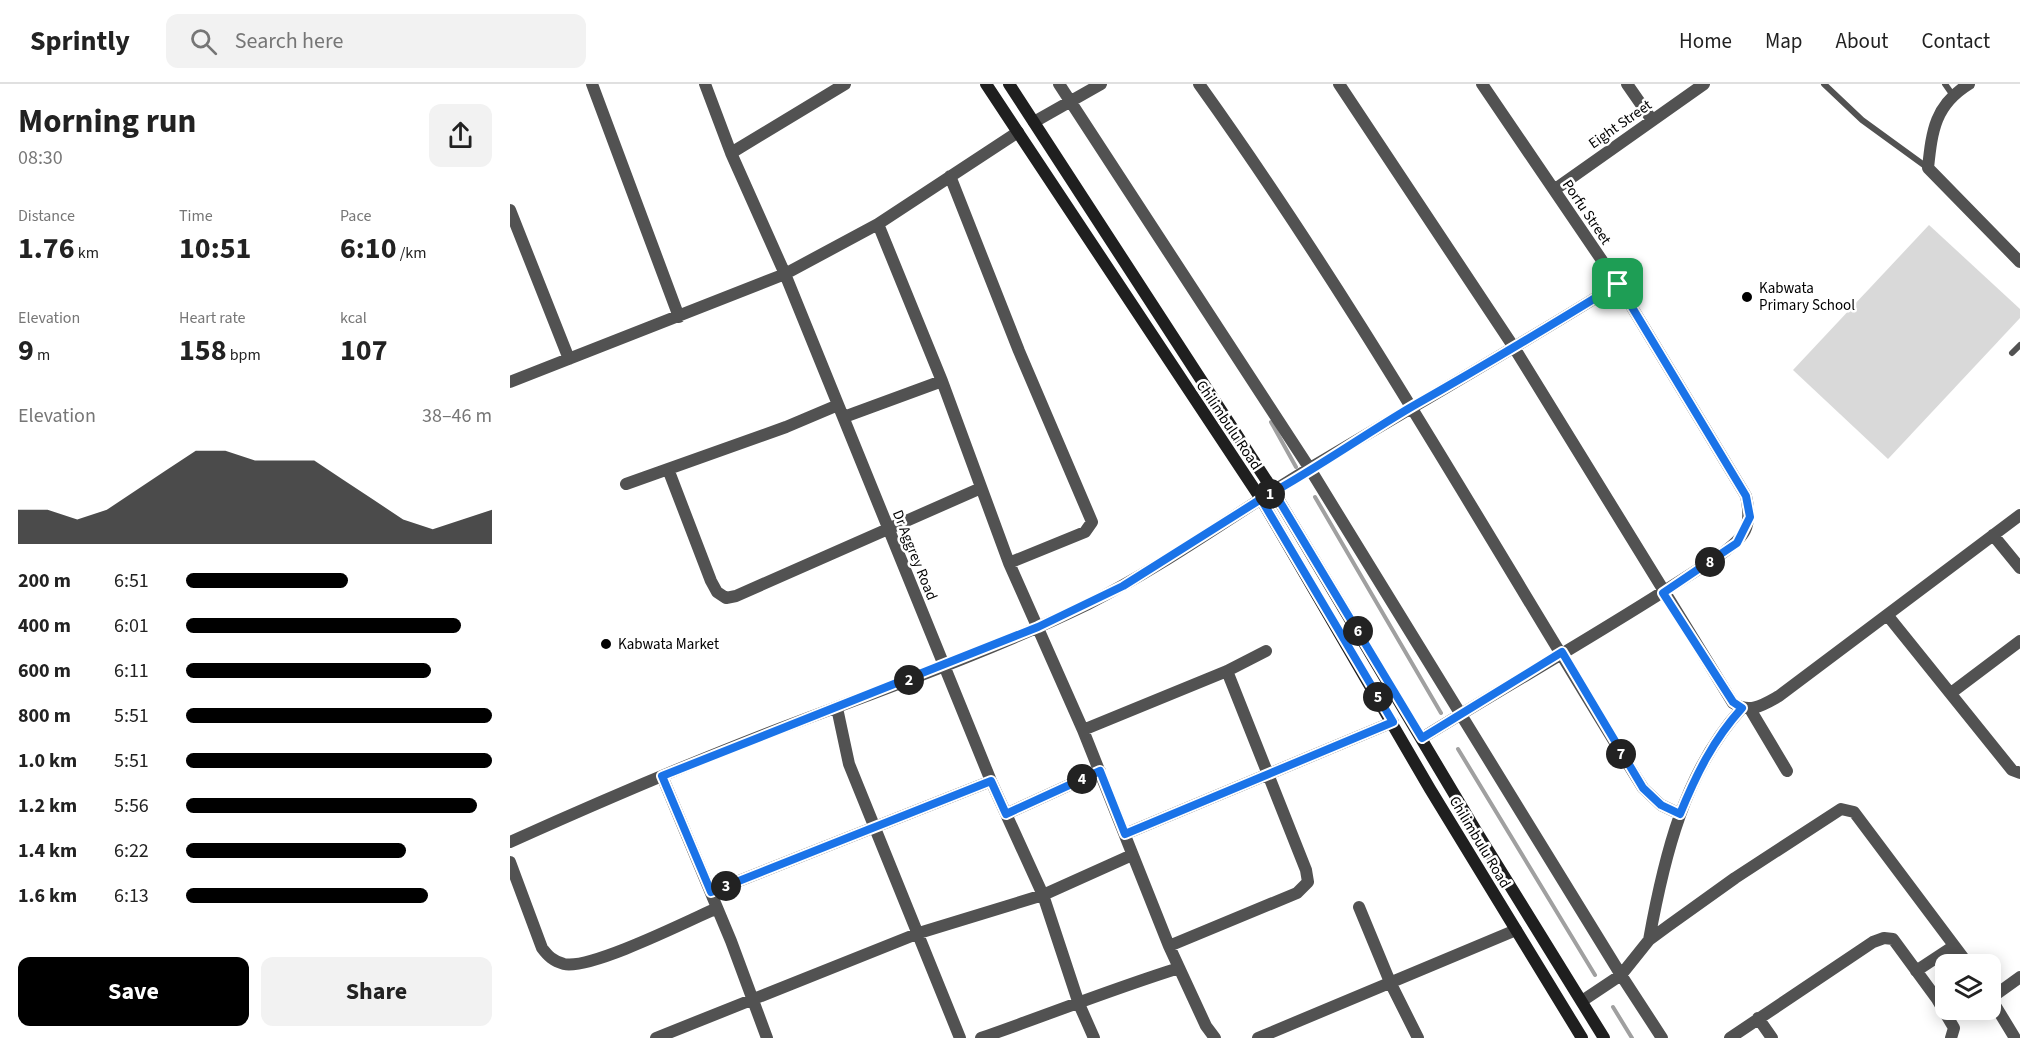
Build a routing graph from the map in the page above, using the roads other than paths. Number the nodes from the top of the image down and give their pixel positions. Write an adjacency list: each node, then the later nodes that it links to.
1 (592, 84): 29 (street)
2 (705, 84): 20 (street, Dr Aggrey Road)
3 (845, 84): 20 (street)
4 (986, 84): 19 (main road, Chilimbulu Road)
5 (1009, 84): 18 (main road, Chilimbulu Road)
6 (1059, 84): 16 (street)
7 (1101, 84): 16 (street)
8 (1199, 84): 37 (street)
9 (1339, 84): 31 (street)
10 (1482, 84): 23 (street, Porfu Street)
11 (1627, 84): 17 (street)
12 (1704, 84): 17 (street, Eight Street)
13 (1824, 84): 21 (lane)
14 (1969, 84): 15 (street)
15 (1948, 89): 21 (street)
16 (1071, 103): 18 (street); 40 (street)
17 (1652, 120): 23 (street, Eight Street)
18 (1034, 122): 43 (main road, Chilimbulu Road)
19 (1018, 132): 22 (street); 44 (main road, Chilimbulu Road)
20 (731, 153): 27 (street, Dr Aggrey Road)
21 (1928, 168): 26 (street)
22 (950, 176): 25 (street); 48 (street)
23 (1554, 190): 28 (street, Porfu Street)
24 (510, 210): 33 (street)
25 (878, 224): 27 (street); 34 (street)
26 (2020, 262)
27 (785, 274): 29 (street); 36 (street, Dr Aggrey Road)
28 (1618, 284): 31 (street); 50 (street, Porfu Street)
29 (679, 317): 33 (street)
30 (2020, 345): 32 (lane)
31 (1515, 349): 37 (street); 50 (street)
32 (2012, 352)
33 (569, 359): 35 (street)
34 (942, 381): 38 (street); 42 (street)
35 (510, 382)
36 (838, 405): 38 (street, Dr Aggrey Road); 39 (street)
37 (1413, 406): 40 (street); 55 (street)
38 (844, 417): 46 (street, Dr Aggrey Road)
39 (668, 469): 41 (street); 46 (street)
40 (1310, 469): 43 (street); 61 (street)
41 (626, 484)
42 (981, 488): 46 (street); 48 (street)
43 (1274, 492): 44 (street); 64 (main road, Chilimbulu Road)
44 (1261, 499): 52 (street); 62 (main road, Chilimbulu Road)
45 (2020, 515): 47 (street)
46 (888, 529): 56 (street, Dr Aggrey Road)
47 (1994, 535): 49 (street); 51 (street)
48 (1009, 563): 52 (street)
49 (2020, 568)
50 (1663, 593): 55 (street); 60 (street)
51 (1888, 616): 58 (street); 60 (street)
52 (1038, 627): 56 (street); 63 (street)
53 (2020, 641): 58 (street)
54 (1266, 651): 57 (street)
55 (1562, 652): 61 (street); 72 (street)
56 (944, 665): 59 (street); 70 (street, Dr Aggrey Road)
57 (1227, 671): 63 (street); 67 (street)
58 (1952, 693): 68 (street)
59 (837, 708): 69 (street); 73 (street)
60 (1746, 709): 66 (street); 72 (street)
61 (1462, 714): 64 (street); 90 (street)
62 (1393, 722): 67 (street); 82 (main road, Chilimbulu Road)
63 (1083, 730): 65 (street)
64 (1422, 738): 95 (main road, Chilimbulu Road)
65 (1100, 771): 71 (street); 74 (street)
66 (1787, 771)
67 (1270, 773): 74 (street); 85 (street)
68 (2020, 773)
69 (662, 776): 75 (street); 78 (street)
70 (991, 781): 71 (street, Dr Aggrey Road); 73 (street)
71 (1006, 814): 79 (street, Dr Aggrey Road)
72 (1680, 814): 84 (street)
73 (875, 827): 78 (street); 83 (street)
74 (1125, 834): 76 (street)
75 (510, 842)
76 (1132, 855): 79 (street); 85 (street)
77 (510, 862): 81 (street)
78 (711, 892): 81 (street)
79 (1043, 895): 83 (street); 96 (street, Dr Aggrey Road)
80 (1359, 907): 92 (street)
81 (717, 908): 94 (street)
82 (1516, 930): 92 (street); 107 (main road, Chilimbulu Road)
83 (919, 933): 94 (street); 101 (street)
84 (1649, 940): 86 (street); 90 (street)
85 (1169, 946): 88 (street)
86 (1954, 946): 87 (street); 89 (street)
87 (1960, 954)
88 (1179, 968): 96 (street); 104 (street)
89 (1916, 971): 98 (street); 112 (street)
90 (1621, 975): 95 (street); 109 (street)
91 (2020, 977): 93 (street)
92 (1390, 982): 105 (street); 106 (street)
93 (2001, 991)
94 (752, 1001): 99 (street); 100 (street)
95 (1582, 1001): 108 (main road, Chilimbulu Road)
96 (1079, 1004): 102 (street); 103 (street, Dr Aggrey Road)
97 (2001, 1015): 113 (street)
98 (1758, 1018): 110 (street); 111 (street)
99 (656, 1038)
100 (767, 1038)
101 (960, 1038)
102 (981, 1038)
103 (1094, 1038)
104 (1215, 1038)
105 (1258, 1038)
106 (1418, 1038)
107 (1582, 1038)
108 (1604, 1038)
109 (1662, 1038)
110 (1730, 1038)
111 (1772, 1038)
112 (1951, 1038)
113 (2015, 1038)

